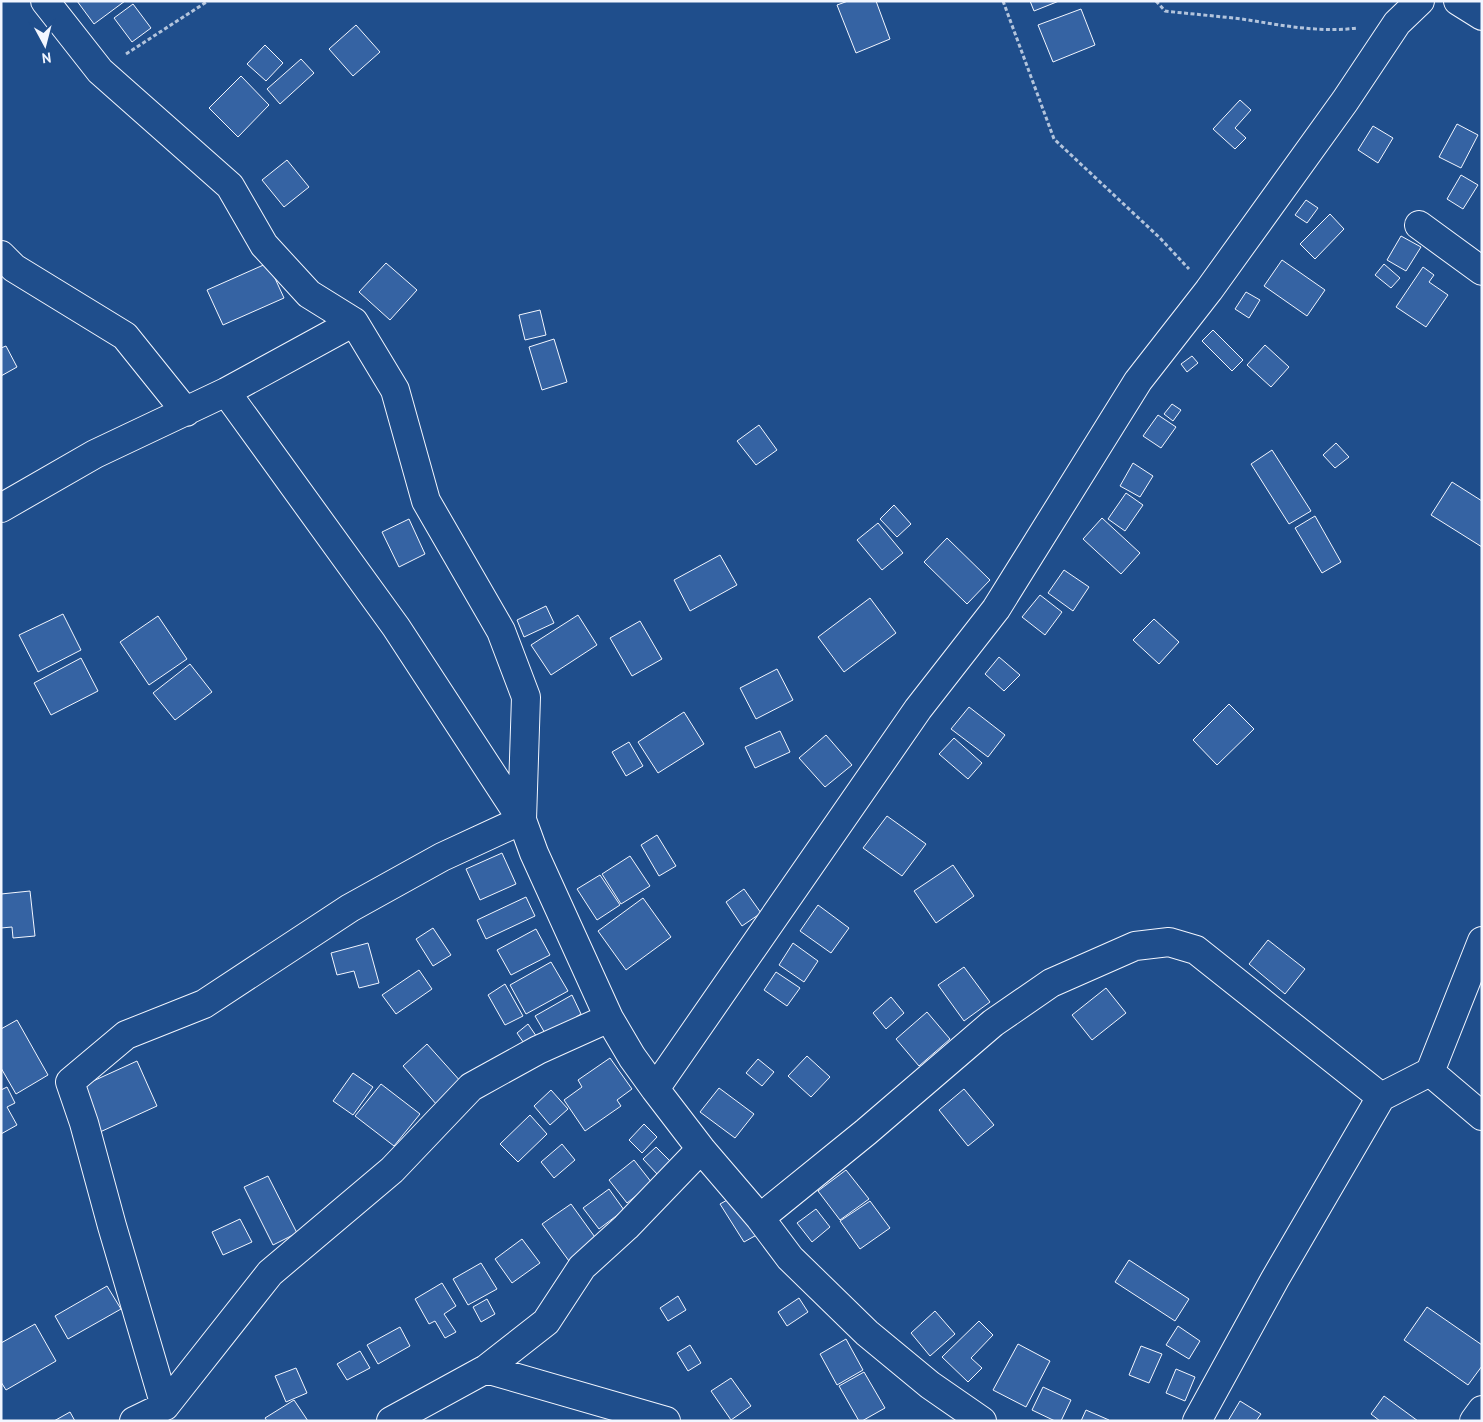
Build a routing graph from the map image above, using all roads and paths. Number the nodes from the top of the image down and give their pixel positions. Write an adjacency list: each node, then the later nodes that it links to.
1 (45, 1): 9 (street)
2 (208, 1): 9 (path)
3 (1003, 1): 13 (path)
4 (1156, 1): 8 (path)
5 (1420, 1): 8 (street)
6 (1458, 1): 7 (street)
7 (1482, 16)
8 (1397, 23): 13 (street)
9 (100, 70): 14 (street)
10 (1419, 225): 12 (street)
11 (1, 255): 16 (street)
12 (1482, 271)
13 (1209, 290): 22 (street)
14 (354, 322): 15 (street); 18 (street)
15 (226, 392): 16 (street); 18 (street)
16 (186, 412): 17 (street)
17 (1, 508)
18 (522, 820): 20 (street); 28 (street)
19 (1482, 941): 21 (street)
20 (609, 1018): 22 (street); 28 (street)
21 (1430, 1072): 23 (street); 24 (street)
22 (656, 1088): 25 (street)
23 (1381, 1097): 26 (street); 34 (street)
24 (1482, 1116)
25 (701, 1149): 26 (street); 27 (street)
26 (760, 1218): 33 (street)
27 (486, 1369): 31 (street); 32 (street)
28 (165, 1406): 30 (street)
29 (1482, 1410): 35 (street)
30 (134, 1421)
31 (391, 1421)
32 (666, 1421)
33 (982, 1421)
34 (1197, 1421)
35 (1474, 1421)

